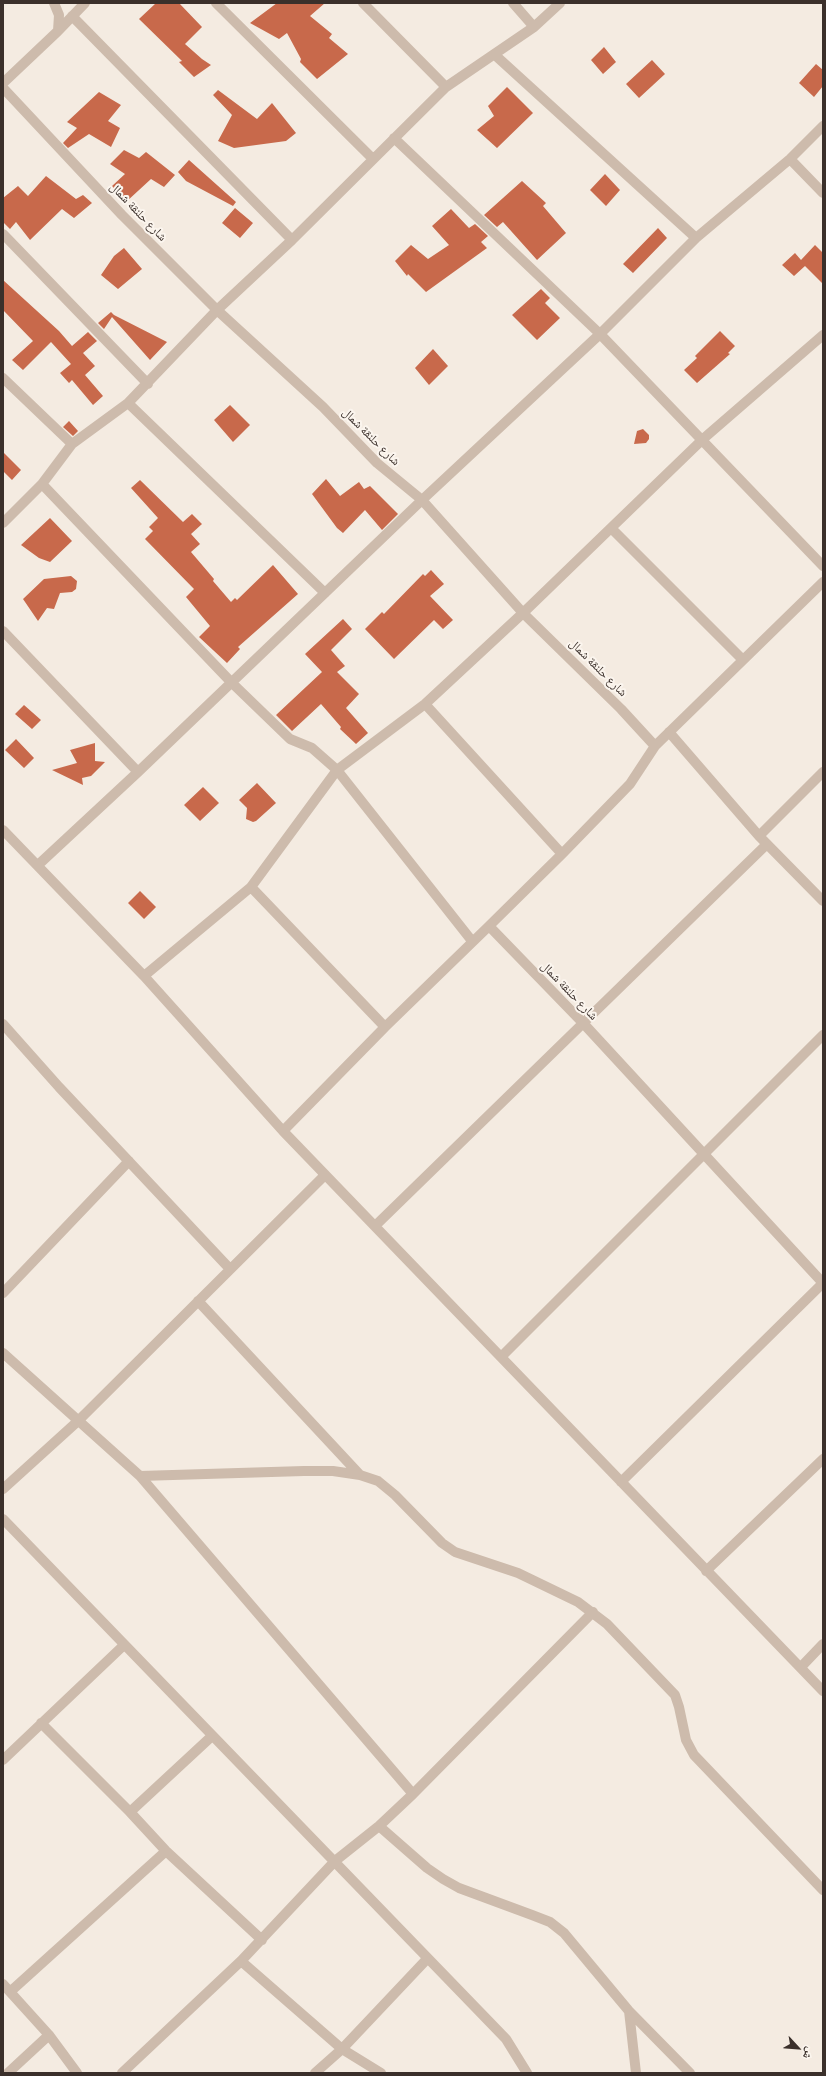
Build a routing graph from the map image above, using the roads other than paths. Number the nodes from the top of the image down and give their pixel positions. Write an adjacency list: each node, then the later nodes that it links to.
1 (54, 3): 9 (street)
2 (85, 3): 7 (street)
3 (216, 3): 16 (street)
4 (363, 3): 12 (street)
5 (513, 3): 8 (street)
6 (560, 3): 8 (street)
7 (72, 16): 9 (street); 21 (street)
8 (534, 27): 10 (street)
9 (58, 30): 11 (street)
10 (495, 55): 12 (street); 20 (street)
11 (3, 82)
12 (446, 87): 15 (street)
13 (3, 88): 22 (street, شارع حلنقة شمال)
14 (823, 126): 17 (street)
15 (394, 138): 16 (street); 23 (street)
16 (372, 159): 21 (street)
17 (790, 159): 18 (street); 20 (street)
18 (823, 194)
19 (3, 234): 26 (street)
20 (696, 238): 23 (street)
21 (292, 240): 22 (street)
22 (217, 310): 26 (street); 31 (street, شارع حلنقة شمال)
23 (600, 334): 28 (street); 31 (street)
24 (823, 335): 28 (street)
25 (3, 378): 29 (street)
26 (148, 384): 27 (street)
27 (128, 403): 29 (street); 36 (street)
28 (703, 439): 33 (street); 34 (street)
29 (72, 444): 30 (street)
30 (42, 484): 32 (street); 40 (street)
31 (422, 500): 36 (street); 37 (street, شارع حلنقة شمال)
32 (3, 522)
33 (611, 528): 37 (street); 39 (street)
34 (823, 566)
35 (823, 582): 39 (street)
36 (325, 592): 40 (street)
37 (523, 613): 41 (street); 43 (street, شارع حلنقة شمال)
38 (3, 631): 45 (street)
39 (743, 660): 42 (street)
40 (231, 682): 44 (street); 45 (street)
41 (425, 704): 44 (street); 50 (street)
42 (669, 732): 43 (street); 48 (street)
43 (655, 746): 50 (street)
44 (338, 770): 52 (street); 55 (street)
45 (138, 772): 51 (street)
46 (823, 772): 48 (street)
47 (3, 830): 51 (street)
48 (759, 836): 49 (street)
49 (767, 844): 53 (street); 57 (street)
50 (562, 854): 54 (street)
51 (38, 865): 56 (street)
52 (251, 887): 56 (street); 59 (street)
53 (823, 900)
54 (489, 926): 55 (street); 57 (street, شارع حلنقة شمال)
55 (472, 941): 59 (street)
56 (144, 976): 61 (street)
57 (583, 1023): 62 (street, شارع حلنقة شمال); 65 (street)
58 (3, 1024): 63 (street)
59 (385, 1027): 61 (street)
60 (823, 1035): 62 (street)
61 (283, 1131): 64 (street)
62 (705, 1154): 67 (street, شارع حلنقة شمال); 71 (street)
63 (128, 1161): 66 (street); 68 (street)
64 (325, 1175): 65 (street); 66 (street)
65 (375, 1226): 71 (street)
66 (230, 1269): 69 (street)
67 (823, 1283): 76 (street)
68 (3, 1293)
69 (198, 1301): 72 (street); 74 (street)
70 (3, 1353): 72 (street)
71 (501, 1357): 76 (street)
72 (78, 1420): 75 (street); 77 (street)
73 (823, 1459): 79 (street)
74 (360, 1475): 75 (street); 80 (street)
75 (140, 1476): 88 (street)
76 (621, 1482): 79 (street)
77 (3, 1489)
78 (3, 1519): 82 (street)
79 (706, 1571): 83 (street)
80 (593, 1612): 88 (street); 93 (street)
81 (823, 1644): 83 (street)
82 (124, 1645): 85 (street); 86 (street)
83 (801, 1667): 84 (street)
84 (823, 1691)
85 (41, 1723): 87 (street); 89 (street)
86 (212, 1736): 89 (street); 92 (street)
87 (3, 1760)
88 (413, 1794): 90 (street)
89 (130, 1812): 91 (street)
90 (379, 1826): 92 (street); 99 (street)
91 (166, 1851): 94 (street); 98 (street)
92 (335, 1861): 94 (street); 95 (street)
93 (823, 1890)
94 (262, 1940): 96 (street)
95 (427, 1959): 101 (street); 107 (street)
96 (241, 1961): 101 (street); 104 (street)
97 (3, 1984): 98 (street)
98 (11, 1991): 100 (street)
99 (629, 2011): 108 (street); 109 (street)
100 (49, 2035): 102 (street); 103 (street)
101 (342, 2048): 105 (street); 106 (street)
102 (8, 2073)
103 (77, 2073)
104 (122, 2073)
105 (315, 2073)
106 (381, 2073)
107 (527, 2073)
108 (636, 2073)
109 (690, 2073)

